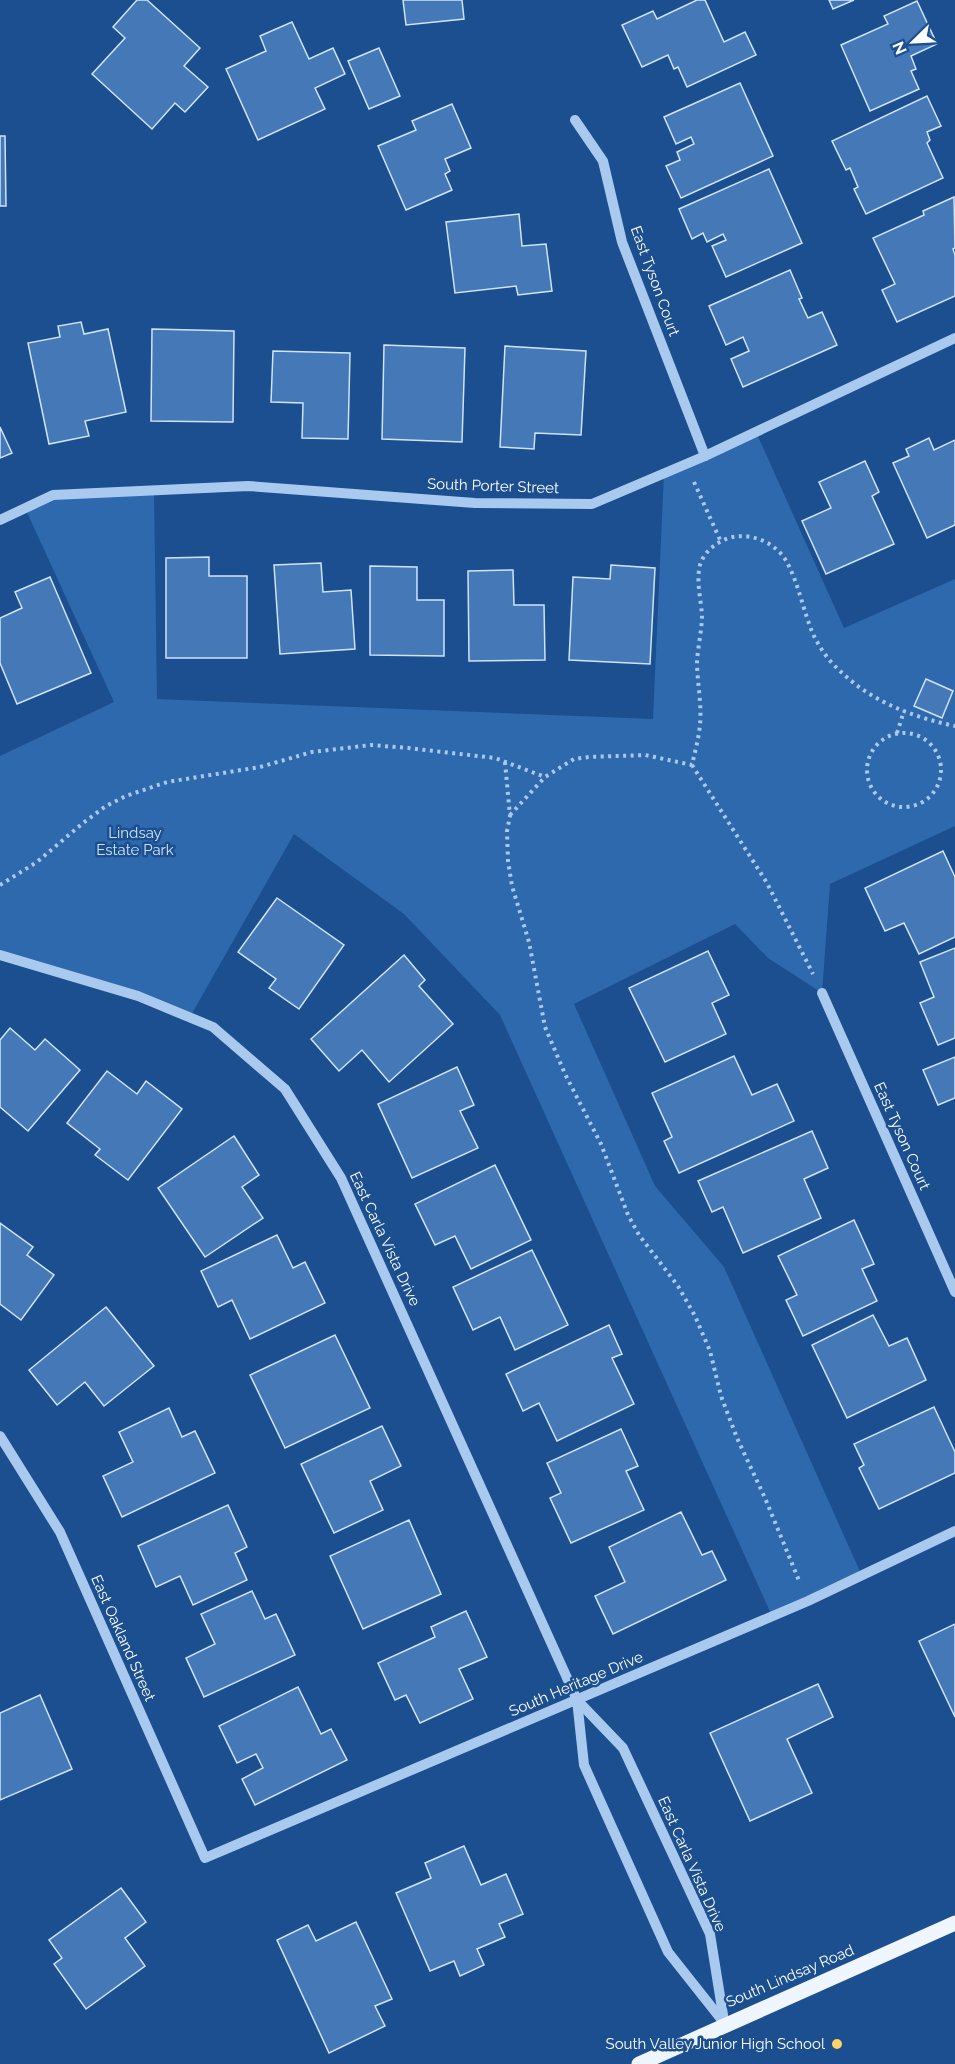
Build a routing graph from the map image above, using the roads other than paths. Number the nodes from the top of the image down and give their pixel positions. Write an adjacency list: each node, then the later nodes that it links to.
1 (575, 120): 3 (street, East Tyson Court)
2 (955, 338): 3 (street, South Porter Street)
3 (705, 456): 4 (street, South Porter Street)
4 (0, 520)
5 (0, 955): 10 (street, East Carla Vista Drive)
6 (822, 993): 7 (street, East Tyson Court)
7 (955, 1292)
8 (0, 1437): 11 (street, East Oakland Street)
9 (955, 1531): 10 (street, South Heritage Drive)
10 (577, 1701): 11 (street, South Heritage Drive); 13 (street, East Carla Vista Drive); 13 (street, East Carla Vista Drive)
11 (205, 1858)
12 (955, 1923): 13 (main road, South Lindsay Road)
13 (724, 2024): 14 (main road, South Lindsay Road)
14 (639, 2064)

